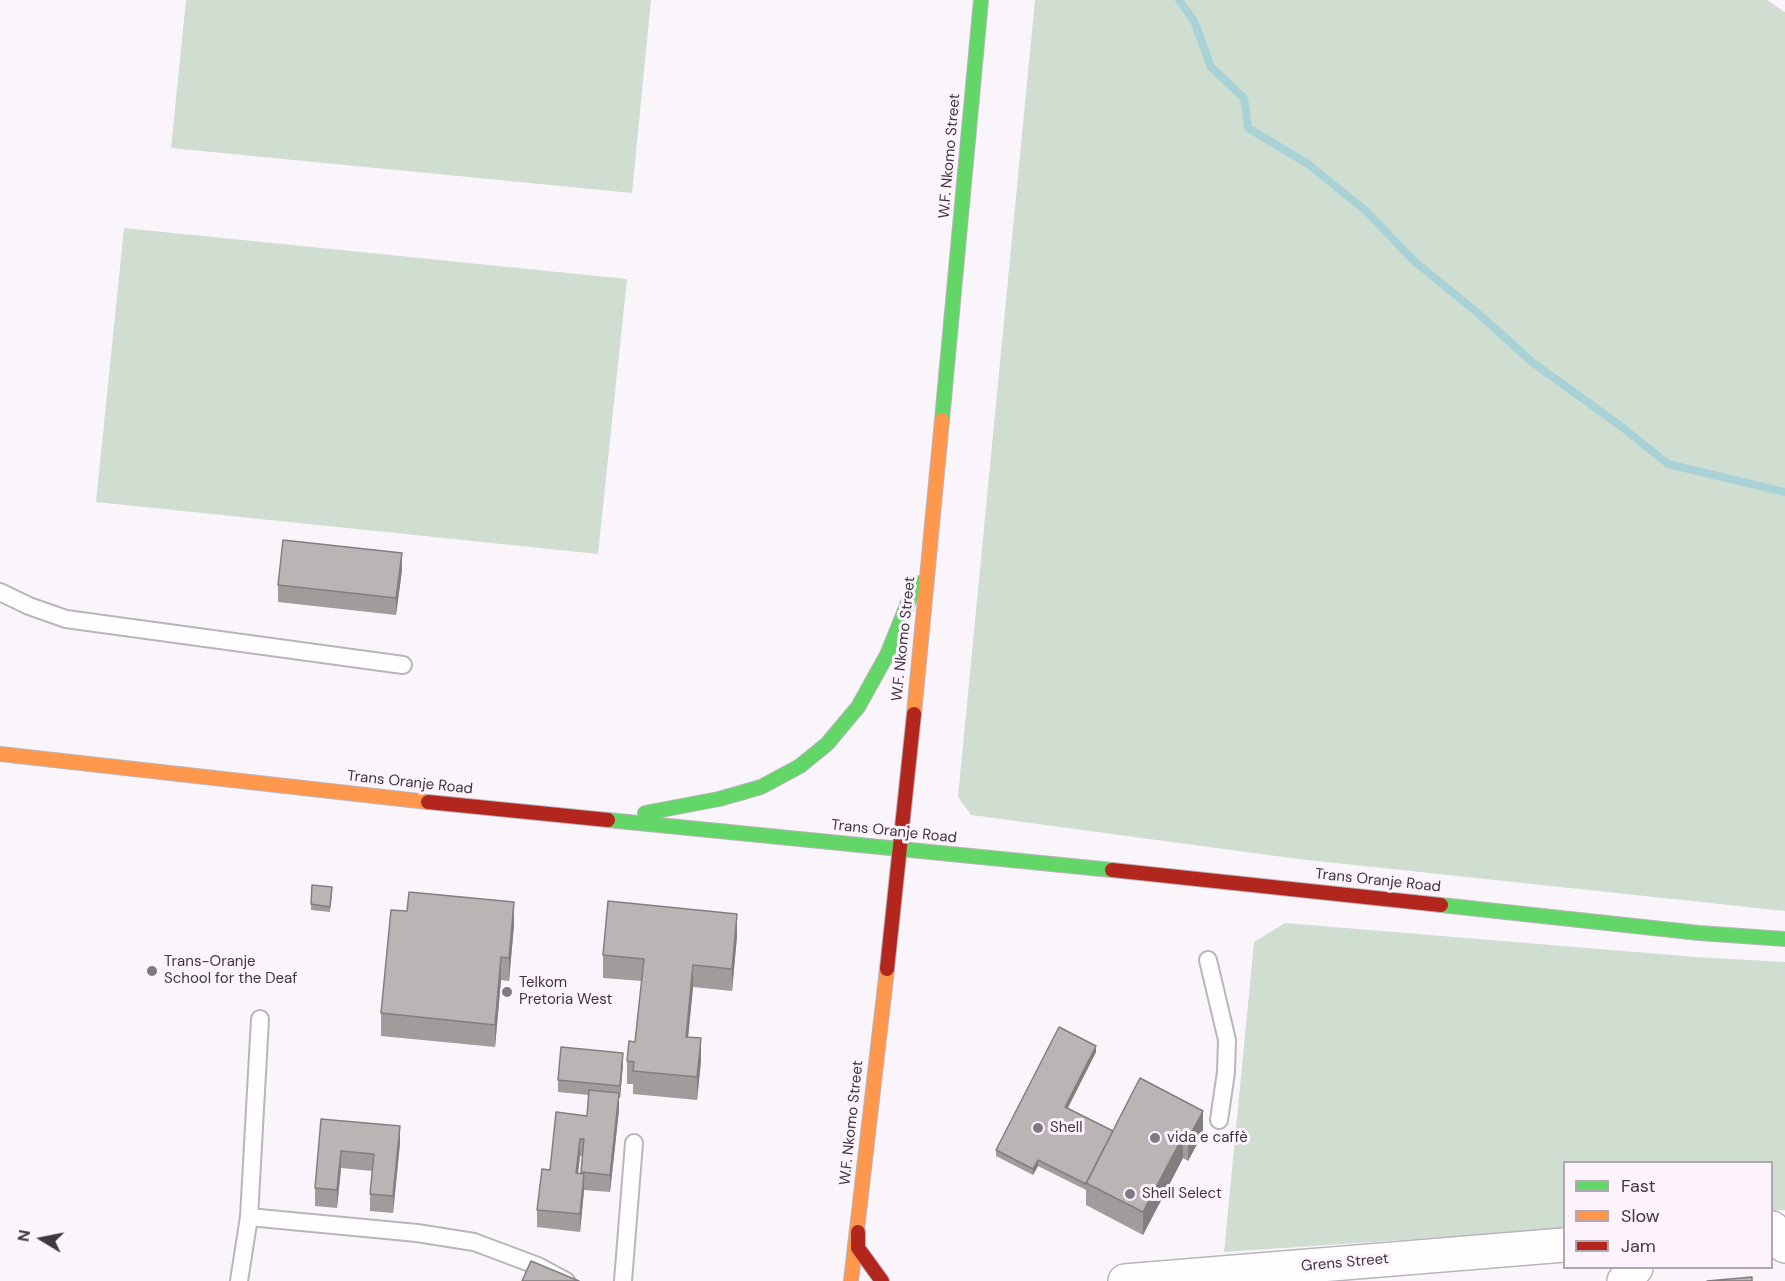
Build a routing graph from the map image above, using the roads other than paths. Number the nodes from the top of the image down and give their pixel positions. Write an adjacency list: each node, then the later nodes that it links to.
1 (981, 0): 2 (main road, W.F. Nkomo Street)
2 (930, 550): 6 (main road); 7 (main road, W.F. Nkomo Street)
3 (0, 592): 4 (lane)
4 (403, 665)
5 (0, 754): 6 (main road, Trans Oranje Road)
6 (608, 820): 7 (main road, Trans Oranje Road)
7 (900, 850): 8 (main road, Trans Oranje Road); 14 (main road, W.F. Nkomo Street)
8 (1785, 939)
9 (1208, 960): 11 (lane)
10 (260, 1020): 13 (lane)
11 (1219, 1120)
12 (634, 1143): 21 (lane)
13 (249, 1216): 19 (lane); 20 (lane)
14 (858, 1224): 22 (main road, W.F. Nkomo Street); 23 (main road)
15 (1773, 1228): 17 (street)
16 (1563, 1245): 24 (street, Grens Street)
17 (1785, 1246)
18 (1635, 1269): 25 (street)
19 (239, 1281)
20 (566, 1281)
21 (623, 1281)
22 (850, 1281)
23 (882, 1281)
24 (1125, 1281)
25 (1624, 1281)

